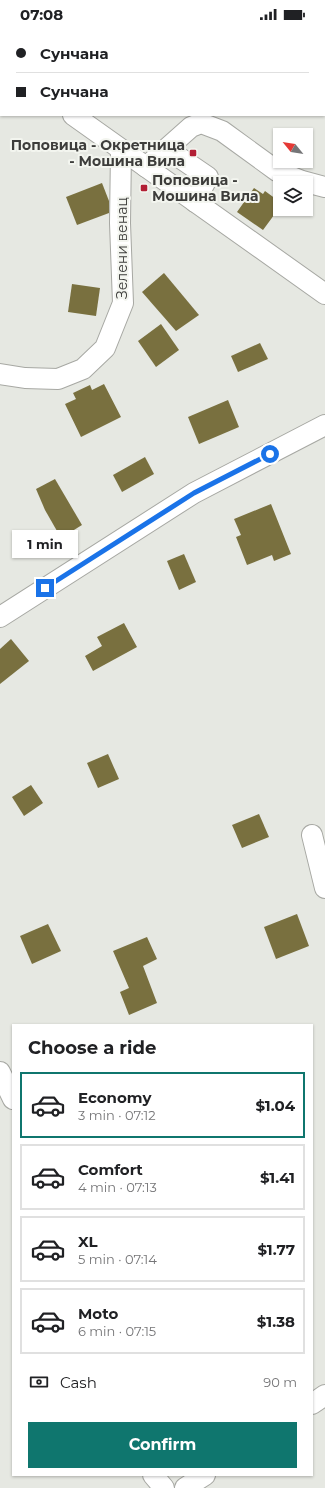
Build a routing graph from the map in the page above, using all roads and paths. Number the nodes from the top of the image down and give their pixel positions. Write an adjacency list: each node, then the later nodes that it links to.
1 (74, 116): 3 (street)
2 (167, 149): 4 (street); 5 (street); 6 (street)
3 (121, 150): 4 (street); 8 (street, Зелени венац)
4 (146, 167): 6 (street)
5 (325, 187)
6 (195, 202): 7 (street)
7 (325, 294)
8 (0, 374)
9 (325, 425): 10 (street)
10 (0, 617)
11 (312, 835): 12 (street)
12 (325, 888)
13 (0, 1072): 14 (street)
14 (12, 1097)
15 (325, 1395): 16 (street)
16 (313, 1403)
17 (155, 1476): 19 (street)
18 (203, 1476): 20 (street)
19 (164, 1488)
20 (185, 1488)

